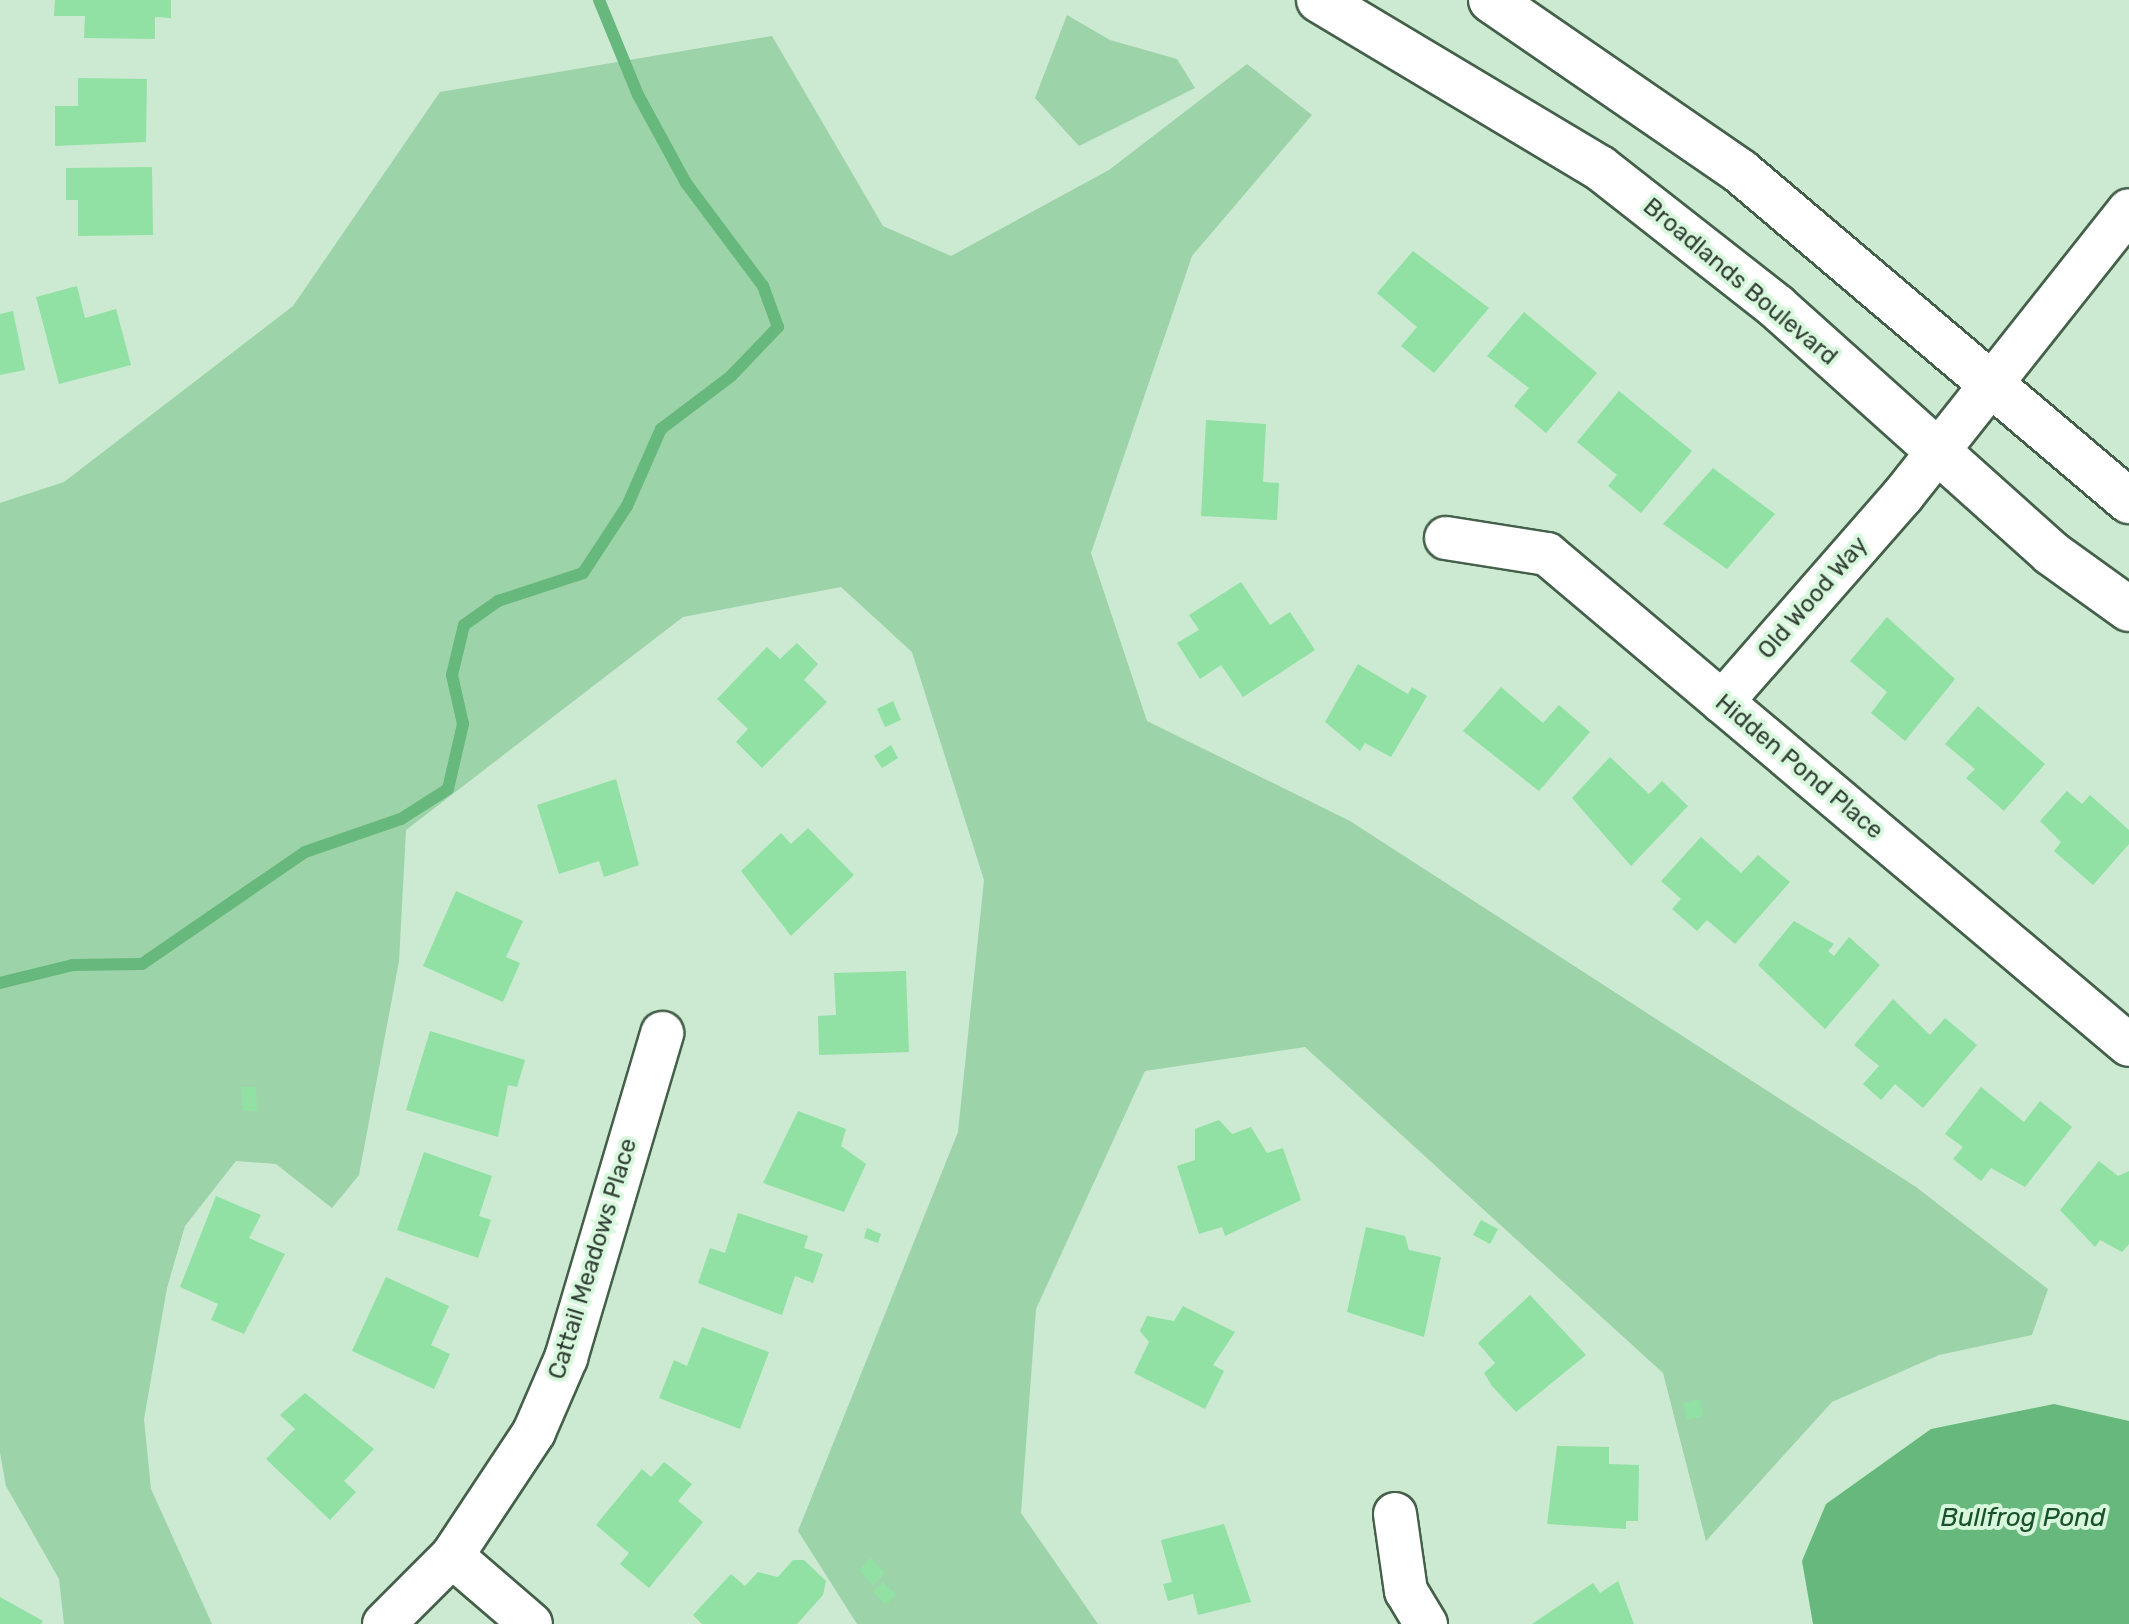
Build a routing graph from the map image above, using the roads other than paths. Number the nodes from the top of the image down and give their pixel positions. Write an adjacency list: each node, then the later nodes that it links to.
1 (1319, 0): 5 (main road, Broadlands Boulevard)
2 (1491, 0): 4 (main road)
3 (2129, 210): 4 (street, Old Wood Way)
4 (1993, 385): 5 (street, Old Wood Way); 6 (main road)
5 (1936, 451): 8 (main road, Broadlands Boulevard); 9 (street, Old Wood Way)
6 (2129, 501)
7 (1446, 538): 9 (street, Hidden Pond Place)
8 (2129, 609)
9 (1722, 702): 11 (street, Hidden Pond Place)
10 (662, 1033): 13 (street, Cattail Meadows Place)
11 (2129, 1045)
12 (1395, 1514): 16 (street)
13 (452, 1556): 14 (street, Cattail Meadows Place); 15 (street)
14 (384, 1624)
15 (531, 1624)
16 (1426, 1624)

